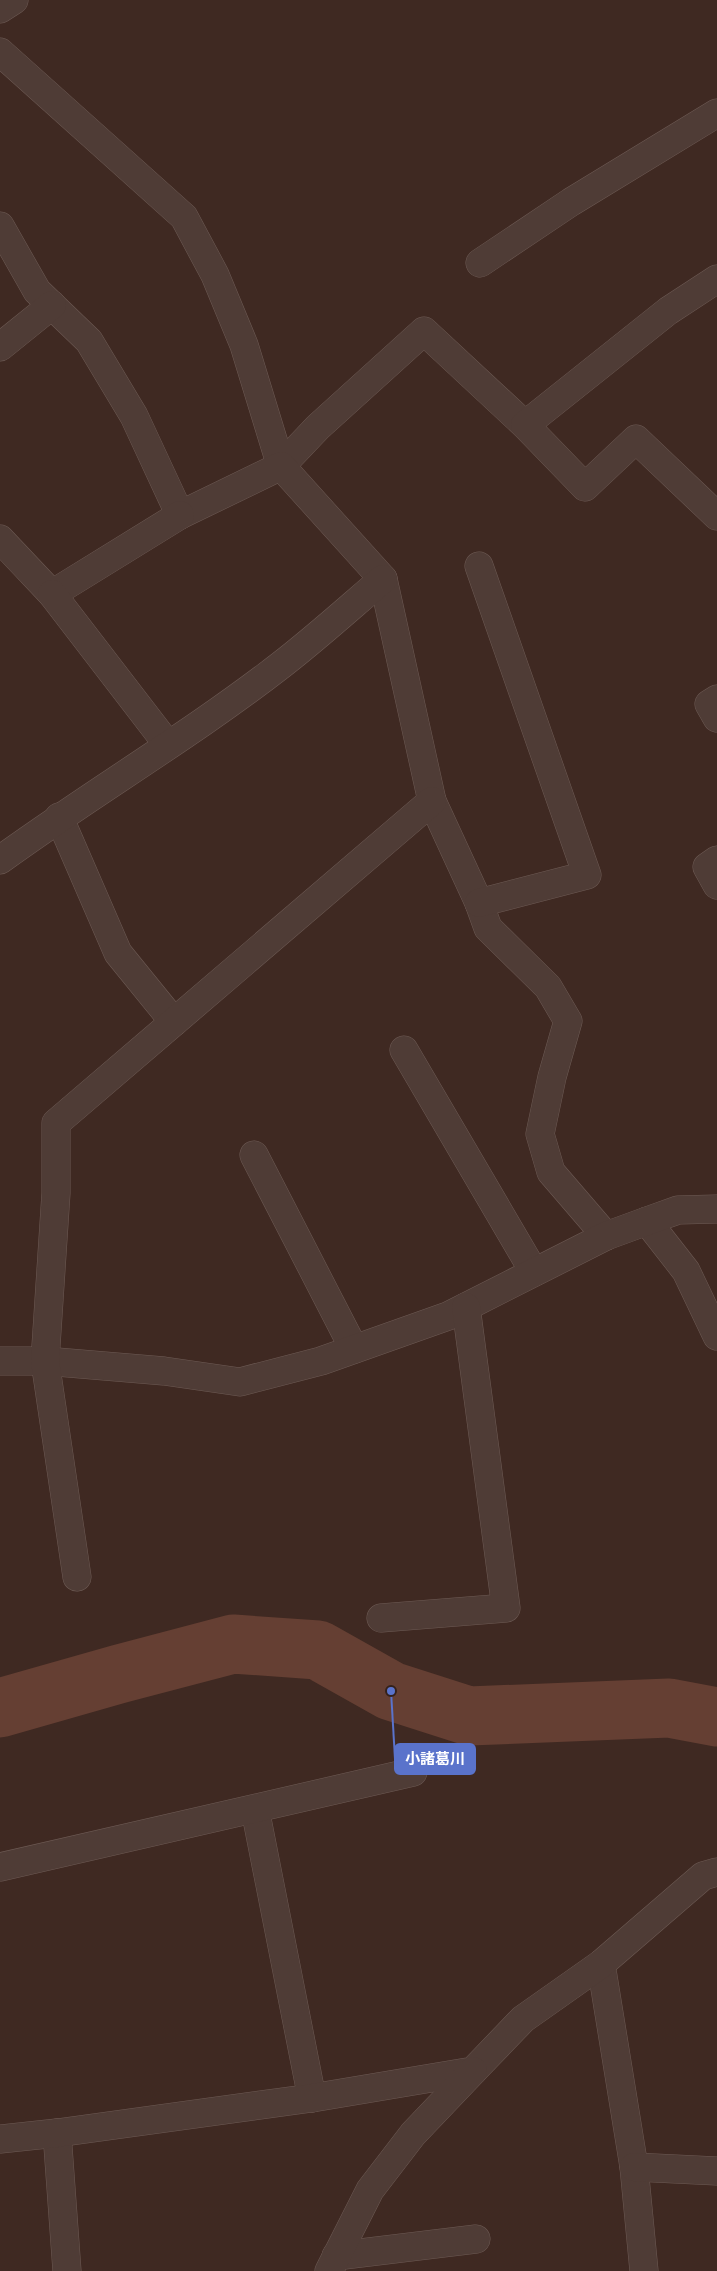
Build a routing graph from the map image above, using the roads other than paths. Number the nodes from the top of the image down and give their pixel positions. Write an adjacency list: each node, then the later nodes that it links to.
1 (14, 0): 2 (street)
2 (0, 9)
3 (0, 52): 11 (street)
4 (717, 113): 6 (street)
5 (0, 226): 8 (street)
6 (480, 264)
7 (717, 279): 10 (street)
8 (52, 305): 9 (street); 12 (street)
9 (0, 347)
10 (525, 425): 11 (street); 13 (street)
11 (281, 466): 12 (street); 16 (street)
12 (180, 515): 17 (street)
13 (717, 516)
14 (0, 539): 17 (street)
15 (479, 566): 26 (street)
16 (383, 579): 20 (street); 21 (street)
17 (52, 594): 20 (street)
18 (717, 699): 19 (street)
19 (717, 718)
20 (168, 745): 22 (street)
21 (432, 801): 26 (street); 27 (street)
22 (59, 817): 23 (street); 27 (street)
23 (0, 860)
24 (717, 860): 25 (street)
25 (717, 885)
26 (479, 903): 32 (street)
27 (174, 1022): 38 (street)
28 (404, 1050): 33 (street)
29 (254, 1155): 36 (street)
30 (717, 1209): 31 (street)
31 (647, 1221): 32 (street); 35 (street)
32 (606, 1236): 33 (street)
33 (534, 1272): 34 (street)
34 (466, 1307): 36 (street); 40 (street)
35 (717, 1336)
36 (354, 1349): 38 (street)
37 (0, 1361): 38 (street)
38 (45, 1361): 39 (street)
39 (77, 1577)
40 (381, 1618)
41 (413, 1772): 42 (street)
42 (255, 1808): 43 (street); 47 (street)
43 (0, 1867)
44 (717, 1872): 45 (street)
45 (601, 1964): 46 (street); 50 (street)
46 (473, 2071): 47 (street); 53 (street)
47 (312, 2098): 48 (street)
48 (57, 2133): 49 (street); 54 (street)
49 (0, 2139)
50 (634, 2167): 51 (street); 55 (street)
51 (717, 2171)
52 (476, 2240): 53 (street)
53 (332, 2264)
54 (67, 2271)
55 (644, 2271)

